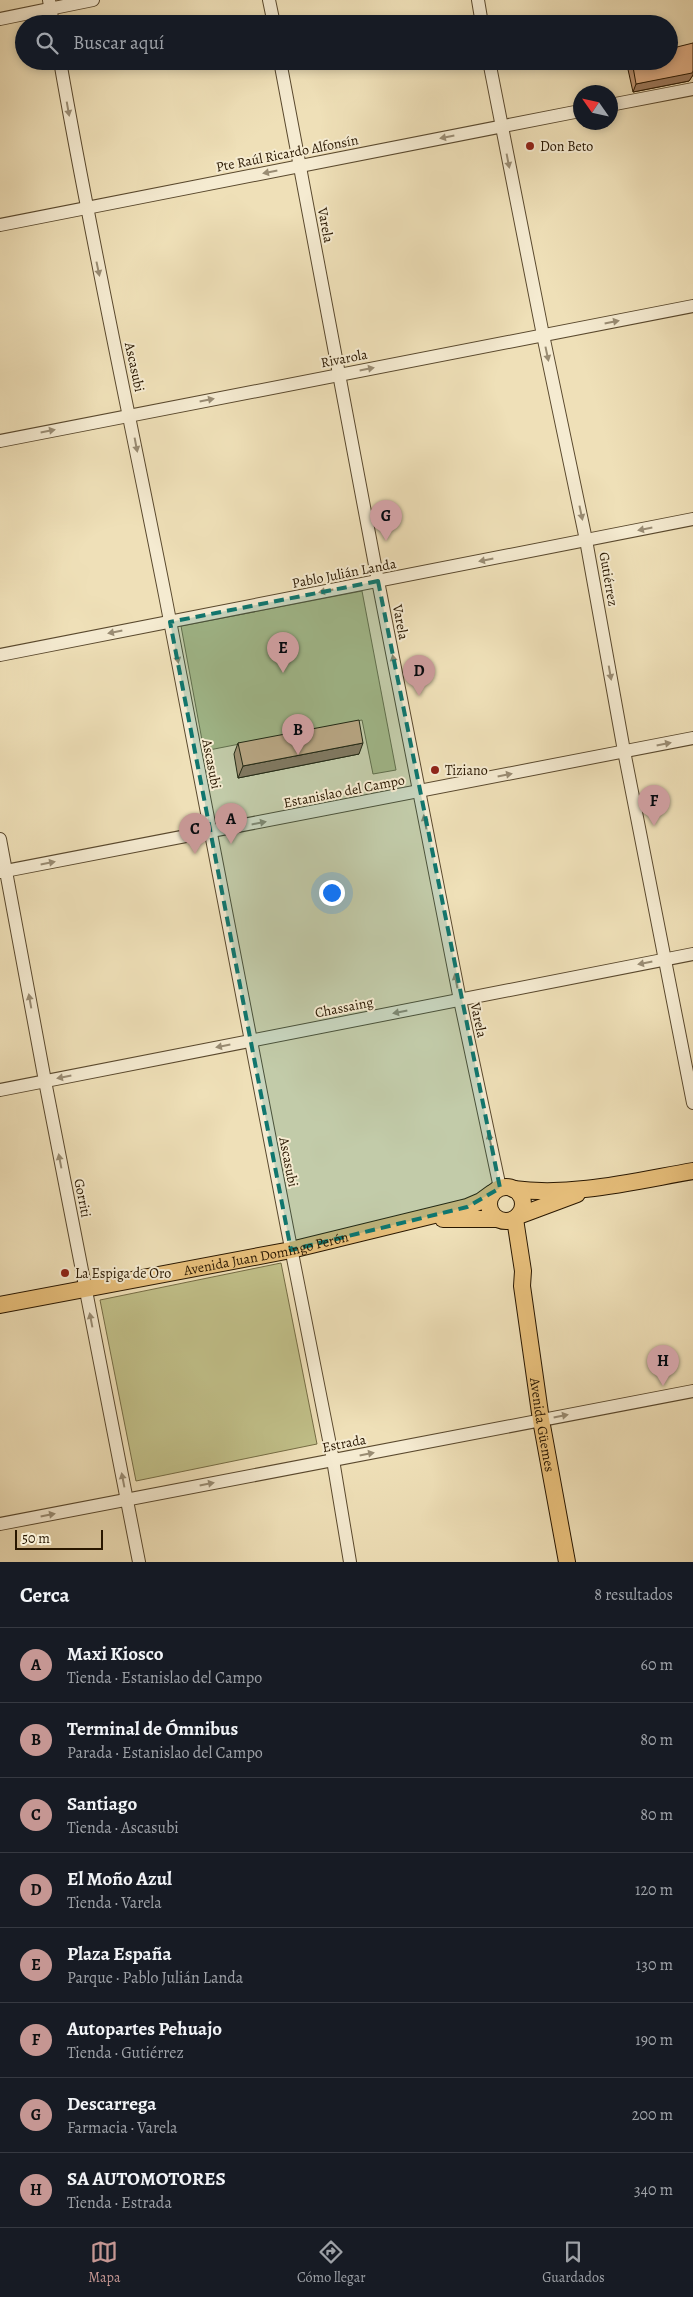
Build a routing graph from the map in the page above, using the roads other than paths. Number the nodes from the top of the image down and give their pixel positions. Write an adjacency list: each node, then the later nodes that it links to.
1 (93, 0): 4 (street)
2 (269, 0): 5 (street)
3 (478, 0): 6 (street)
4 (49, 4): 7 (street)
5 (272, 15)
6 (480, 15)
7 (0, 18)
8 (62, 70): 16 (street, Ascasubi, one-way to 16)
9 (282, 70): 15 (street, Varela)
10 (491, 70): 14 (street, Gutiérrez)
11 (693, 89): 12 (street)
12 (618, 103)
13 (573, 112): 14 (street, Pte Raúl Ricardo Alfonsín)
14 (501, 127): 15 (street, Pte Raúl Ricardo Alfonsín, one-way to 15); 19 (street, Gutiérrez, one-way to 19)
15 (299, 166): 16 (street, Pte Raúl Ricardo Alfonsín, one-way to 16); 20 (street, Varela)
16 (85, 208): 17 (street, Pte Raúl Ricardo Alfonsín); 21 (street, Ascasubi, one-way to 21)
17 (0, 225)
18 (693, 306): 19 (street, Rivarola, one-way to 18)
19 (543, 336): 20 (street, Rivarola, one-way to 19); 24 (street, Gutiérrez, one-way to 24)
20 (339, 374): 21 (street, Rivarola, one-way to 20); 25 (street, Varela)
21 (130, 416): 22 (street, Rivarola, one-way to 21); 26 (street, Ascasubi, one-way to 26)
22 (0, 441)
23 (693, 519): 24 (street, Pablo Julián Landa, one-way to 24)
24 (586, 540): 25 (street, Pablo Julián Landa, one-way to 25); 29 (street, Gutiérrez, one-way to 29)
25 (378, 581): 26 (street, Pablo Julián Landa, one-way to 26); 30 (street, Varela, one-way to 25)
26 (170, 622): 27 (street, Pablo Julián Landa, one-way to 27); 31 (street, Ascasubi, one-way to 31)
27 (0, 655)
28 (693, 738): 29 (street, Estanislao del Campo, one-way to 28)
29 (624, 751): 30 (street, Estanislao del Campo, one-way to 29); 35 (street, Gutiérrez)
30 (419, 792): 31 (street, Estanislao del Campo, one-way to 30); 36 (street, Varela, one-way to 30)
31 (210, 832): 33 (street, Estanislao del Campo, one-way to 31); 37 (street, Ascasubi)
32 (0, 839): 33 (street, Gorriti)
33 (3, 871): 38 (street, Gorriti, one-way to 33)
34 (693, 954): 35 (street, Chassaing)
35 (666, 959): 36 (street, Chassaing, one-way to 36); 40 (street, Gutiérrez)
36 (460, 1000): 37 (street, Chassaing, one-way to 37); 43 (street, Varela, one-way to 36)
37 (251, 1041): 38 (street, Chassaing, one-way to 38); 47 (street, Ascasubi)
38 (45, 1081): 39 (street, Chassaing); 49 (street, Gorriti, one-way to 38)
39 (0, 1090)
40 (693, 1103)
41 (693, 1171): 42 (main road)
42 (600, 1187): 43 (main road); 44 (main road)
43 (502, 1190): 44 (main road); 45 (main road); 46 (main road, Avenida Juan Domingo Perón)
44 (517, 1217): 45 (main road); 48 (main road, Avenida Güemes)
45 (498, 1220): 46 (main road, Avenida Juan Domingo Perón); 48 (main road, Avenida Güemes)
46 (413, 1222): 47 (main road, Avenida Juan Domingo Perón)
47 (291, 1250): 49 (main road, Avenida Juan Domingo Perón); 53 (street, Ascasubi)
48 (522, 1286): 52 (main road, Avenida Güemes)
49 (85, 1290): 50 (main road, Avenida Juan Domingo Perón); 54 (street, Gorriti, one-way to 49)
50 (0, 1305)
51 (693, 1391): 52 (street, Estrada, one-way to 51)
52 (541, 1420): 53 (street, Estrada, one-way to 52); 58 (main road, Avenida Güemes)
53 (332, 1460): 54 (street, Estrada, one-way to 53); 57 (street, Ascasubi)
54 (128, 1500): 55 (street, Estrada, one-way to 54); 56 (street, Gorriti)
55 (0, 1524)
56 (139, 1562)
57 (350, 1562)
58 (567, 1562)

